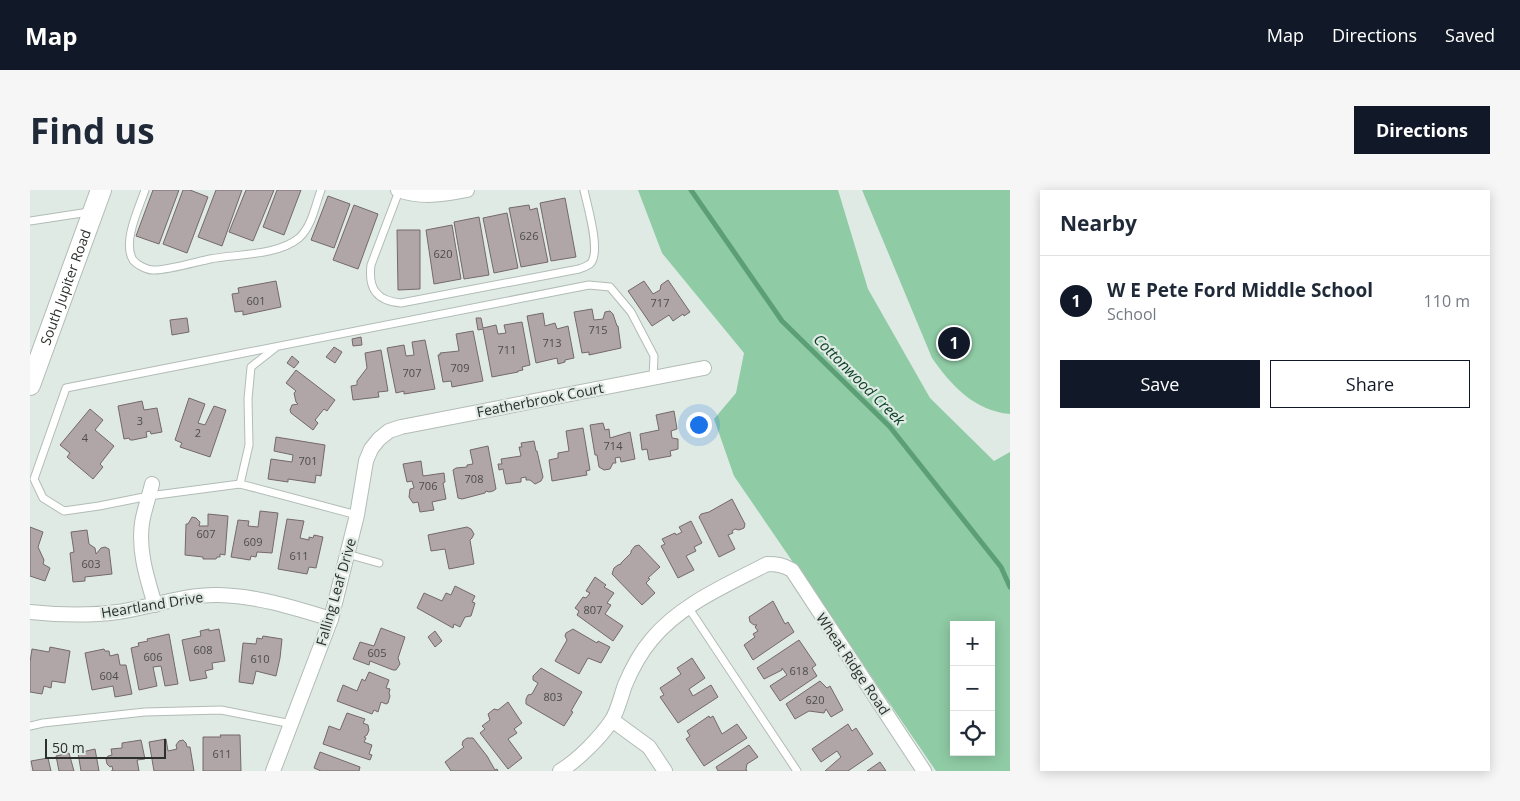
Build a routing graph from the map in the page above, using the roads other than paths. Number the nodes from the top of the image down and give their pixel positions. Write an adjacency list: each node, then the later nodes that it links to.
1 (101, 190): 7 (street, South Jupiter Road)
2 (145, 190): 3 (lane)
3 (320, 190)
4 (398, 190): 5 (street); 6 (lane)
5 (467, 190)
6 (584, 190)
7 (93, 212): 8 (lane); 12 (street, South Jupiter Road)
8 (30, 221)
9 (277, 346): 11 (lane); 14 (lane); 15 (lane)
10 (704, 368): 11 (street, Featherbrook Court)
11 (653, 378): 13 (street, Featherbrook Court)
12 (30, 385)
13 (379, 439): 16 (street, Falling Leaf Drive)
14 (240, 484): 15 (lane); 16 (lane)
15 (150, 490): 19 (street)
16 (357, 514): 17 (street, Falling Leaf Drive)
17 (348, 554): 18 (lane); 22 (street, Falling Leaf Drive)
18 (379, 563)
19 (155, 605): 21 (street, Heartland Drive); 22 (street, Heartland Drive)
20 (688, 607): 23 (street); 29 (lane); 30 (street, Wheat Ridge Road)
21 (30, 612)
22 (331, 619): 24 (street, Falling Leaf Drive)
23 (612, 720): 27 (street); 28 (street)
24 (292, 724): 25 (lane); 26 (street, Falling Leaf Drive)
25 (30, 726)
26 (273, 771)
27 (560, 771)
28 (665, 771)
29 (797, 771)
30 (924, 771)

